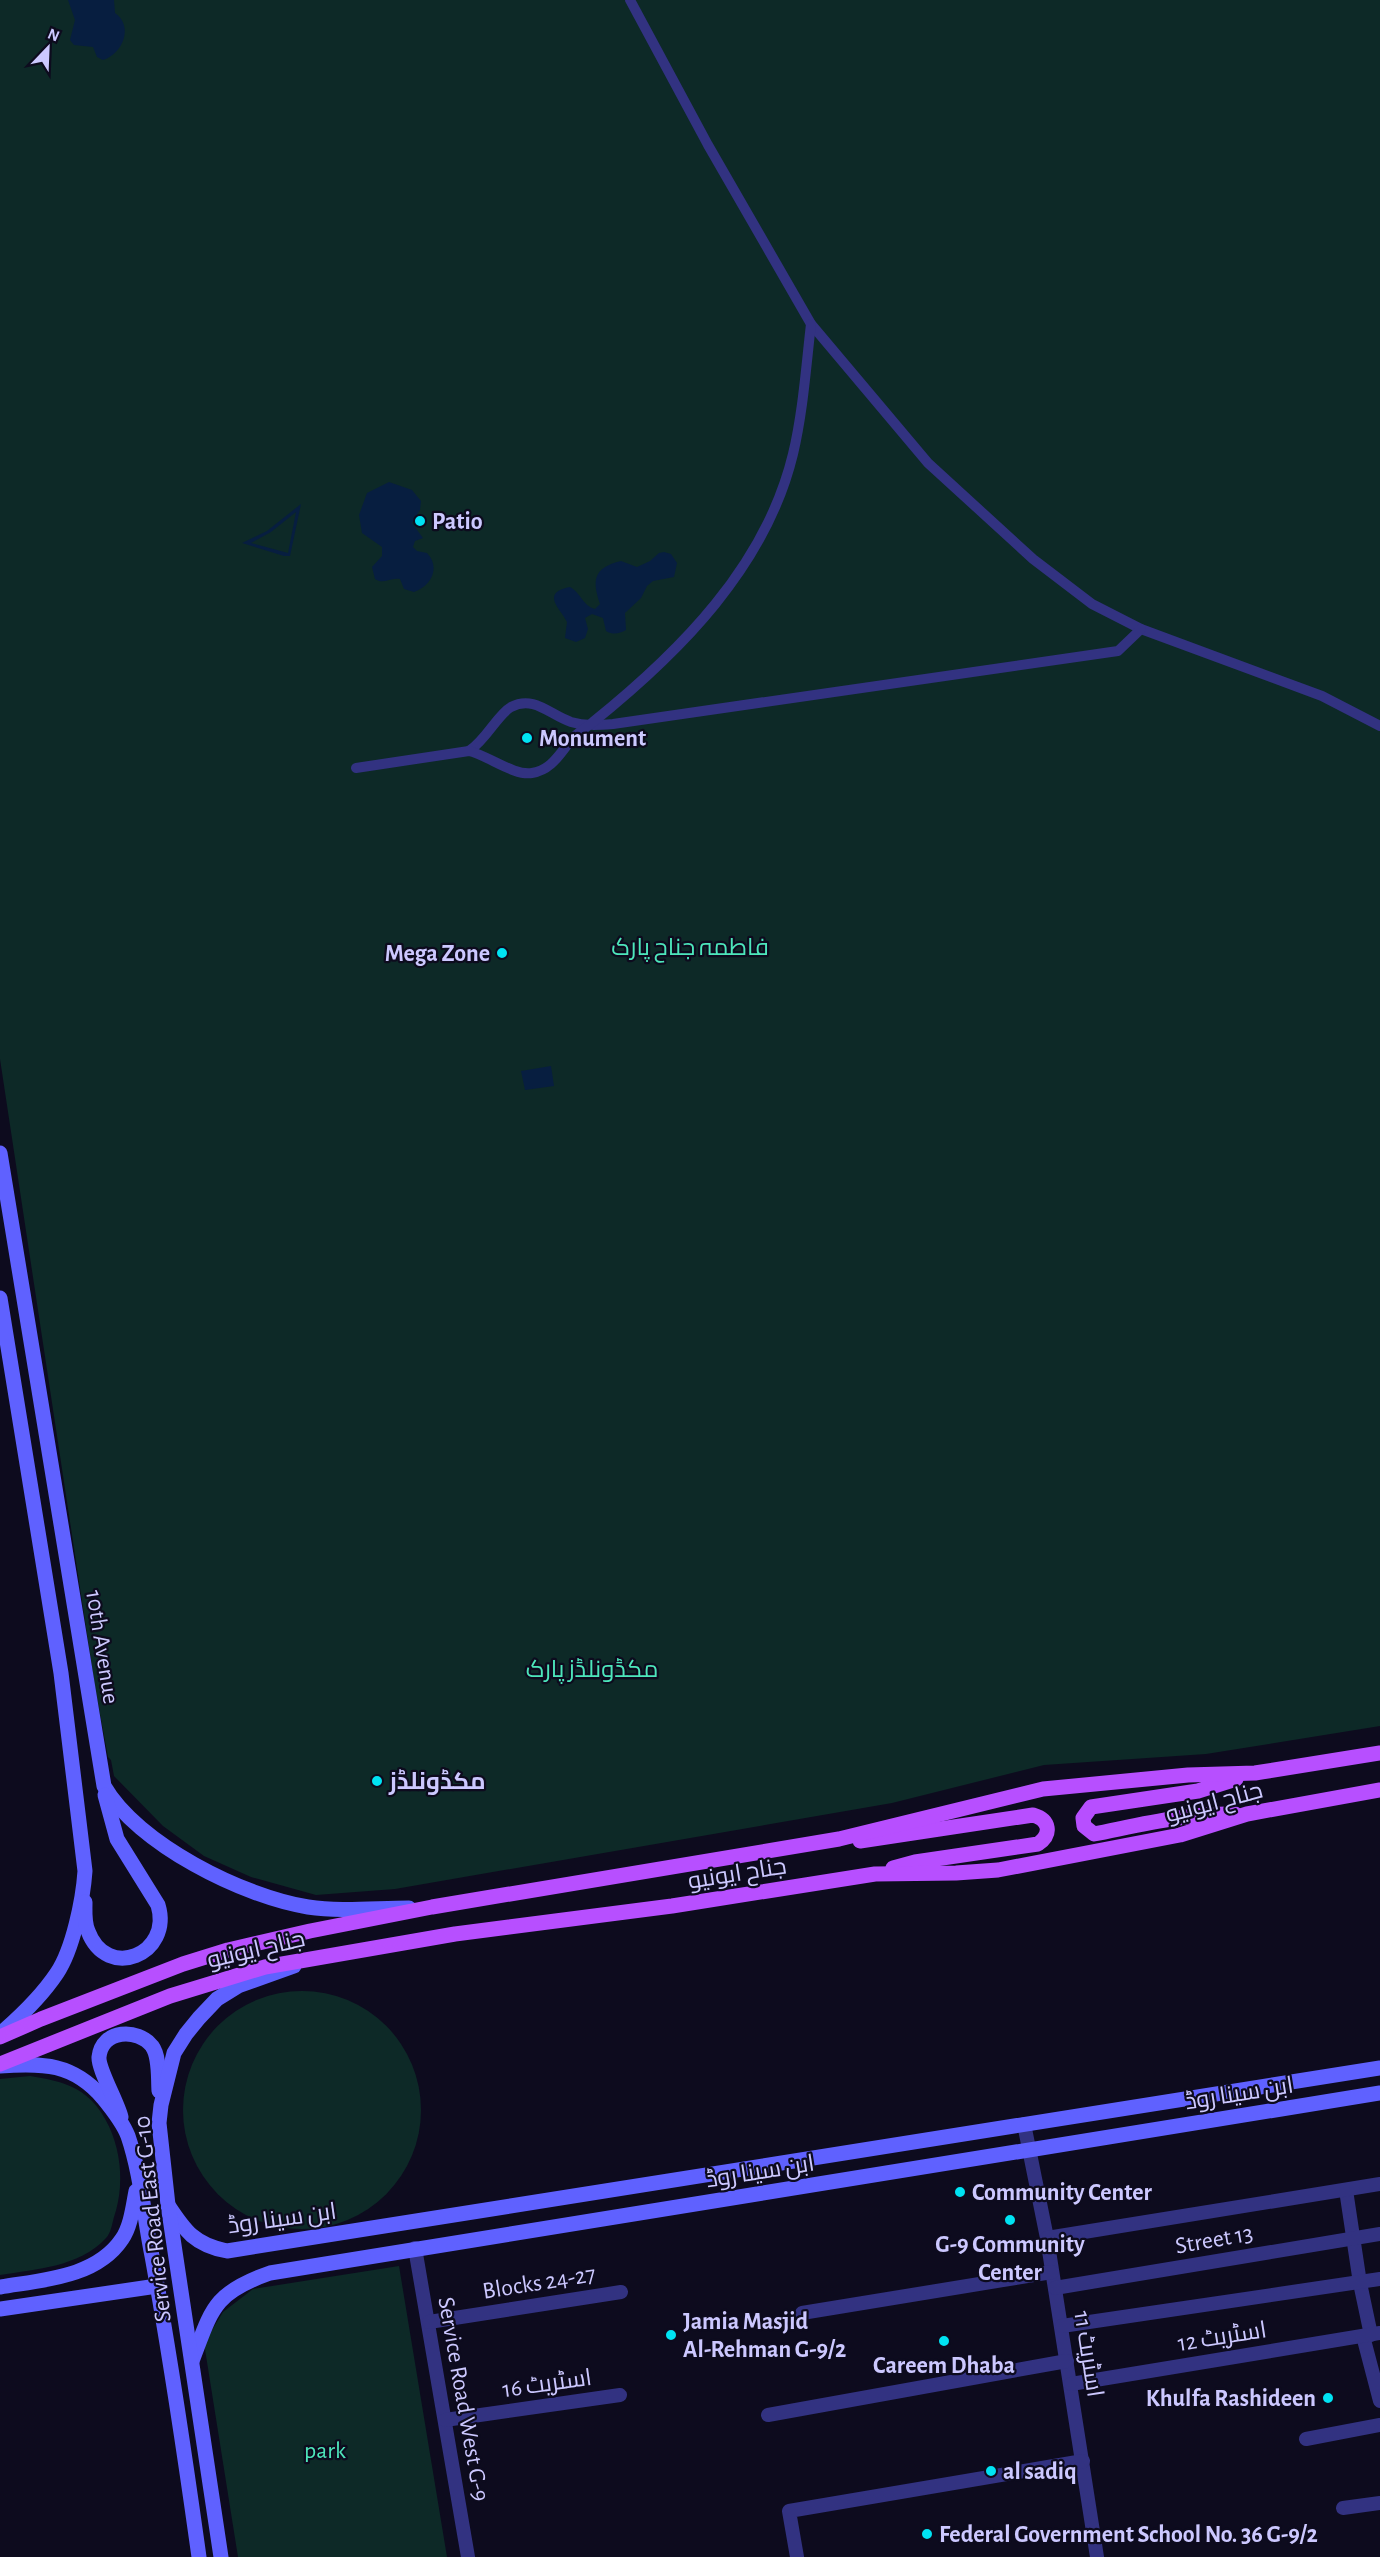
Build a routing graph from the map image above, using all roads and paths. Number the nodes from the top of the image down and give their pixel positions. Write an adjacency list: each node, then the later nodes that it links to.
1 (630, 0): 2 (street)
2 (811, 324): 3 (street); 4 (street)
3 (1141, 629): 4 (street); 5 (street)
4 (590, 725): 6 (street); 6 (street)
5 (1380, 726)
6 (469, 751): 7 (street)
7 (356, 768)
8 (0, 1153): 10 (main road, 10th Avenue)
9 (0, 1298): 11 (main road, 10th Avenue)
10 (40, 1396): 11 (main road); 14 (main road, 10th Avenue)
11 (17, 1400): 19 (main road, 10th Avenue)
12 (1380, 1753): 13 (main road, جناح ایونیو)
13 (1255, 1773): 16 (main road); 17 (main road, جناح ایونیو)
14 (104, 1786): 19 (main road); 20 (main road, 10th Avenue)
15 (1380, 1790): 16 (main road, جناح ایونیو)
16 (1247, 1814): 18 (main road, جناح ایونیو)
17 (839, 1839): 18 (main road); 20 (main road, جناح ایونیو)
18 (875, 1874): 21 (main road, جناح ایونیو)
19 (84, 1886): 22 (main road, 10th Avenue)
20 (432, 1907): 22 (main road, جناح ایونیو)
21 (317, 1958): 23 (main road, جناح ایونیو); 26 (main road, Service Road East G-10)
22 (0, 2035)
23 (0, 2065): 28 (main road, Service Road East G-10)
24 (1380, 2068): 27 (main road, ابن سینا روڈ)
25 (1380, 2093): 29 (main road, ابن سینا روڈ)
26 (161, 2105): 28 (main road); 33 (main road, Service Road East G-10)
27 (1024, 2124): 29 (street, اسٹریٹ 11); 33 (main road, ابن سینا روڈ)
28 (123, 2126): 30 (main road, Service Road East G-10)
29 (1029, 2149): 35 (street, اسٹریٹ 11); 37 (main road, ابن سینا روڈ)
30 (138, 2182): 41 (main road, Service Road East G-10); 42 (main road)
31 (1380, 2184): 32 (street)
32 (1346, 2190): 35 (street); 36 (street)
33 (168, 2205): 50 (main road, Service Road East G-10)
34 (1380, 2234): 36 (street, Street 13)
35 (1047, 2238): 38 (street, اسٹریٹ 11)
36 (1354, 2238): 40 (street); 43 (street, Street 13)
37 (415, 2248): 47 (street, Service Road West G-9); 50 (main road, ابن سینا روڈ)
38 (1052, 2272): 43 (street, اسٹریٹ 11); 46 (street)
39 (1380, 2280): 40 (street)
40 (1360, 2283): 48 (street); 49 (street)
41 (157, 2286): 45 (main road); 62 (main road, Service Road East G-10)
42 (0, 2287)
43 (1055, 2288): 48 (street, اسٹریٹ 11)
44 (621, 2292): 47 (street, Blocks 24-27)
45 (0, 2309)
46 (802, 2313)
47 (429, 2322): 56 (street, Service Road West G-9)
48 (1062, 2326): 51 (street, اسٹریٹ 11)
49 (1371, 2335): 52 (street, اسٹریٹ 12); 54 (street)
50 (192, 2361): 63 (main road, Service Road East G-10)
51 (1068, 2361): 52 (street, اسٹریٹ 11); 55 (street)
52 (1071, 2384): 59 (street, اسٹریٹ 11)
53 (620, 2395): 56 (street, اسٹریٹ 16)
54 (1380, 2401)
55 (768, 2415)
56 (445, 2420): 64 (street, Service Road West G-9)
57 (1380, 2426): 58 (street)
58 (1306, 2439)
59 (1083, 2462): 65 (street); 66 (street, اسٹریٹ 11)
60 (1380, 2503): 61 (street)
61 (1343, 2508)
62 (199, 2557)
63 (221, 2557)
64 (468, 2557)
65 (797, 2557)
66 (1097, 2557)

